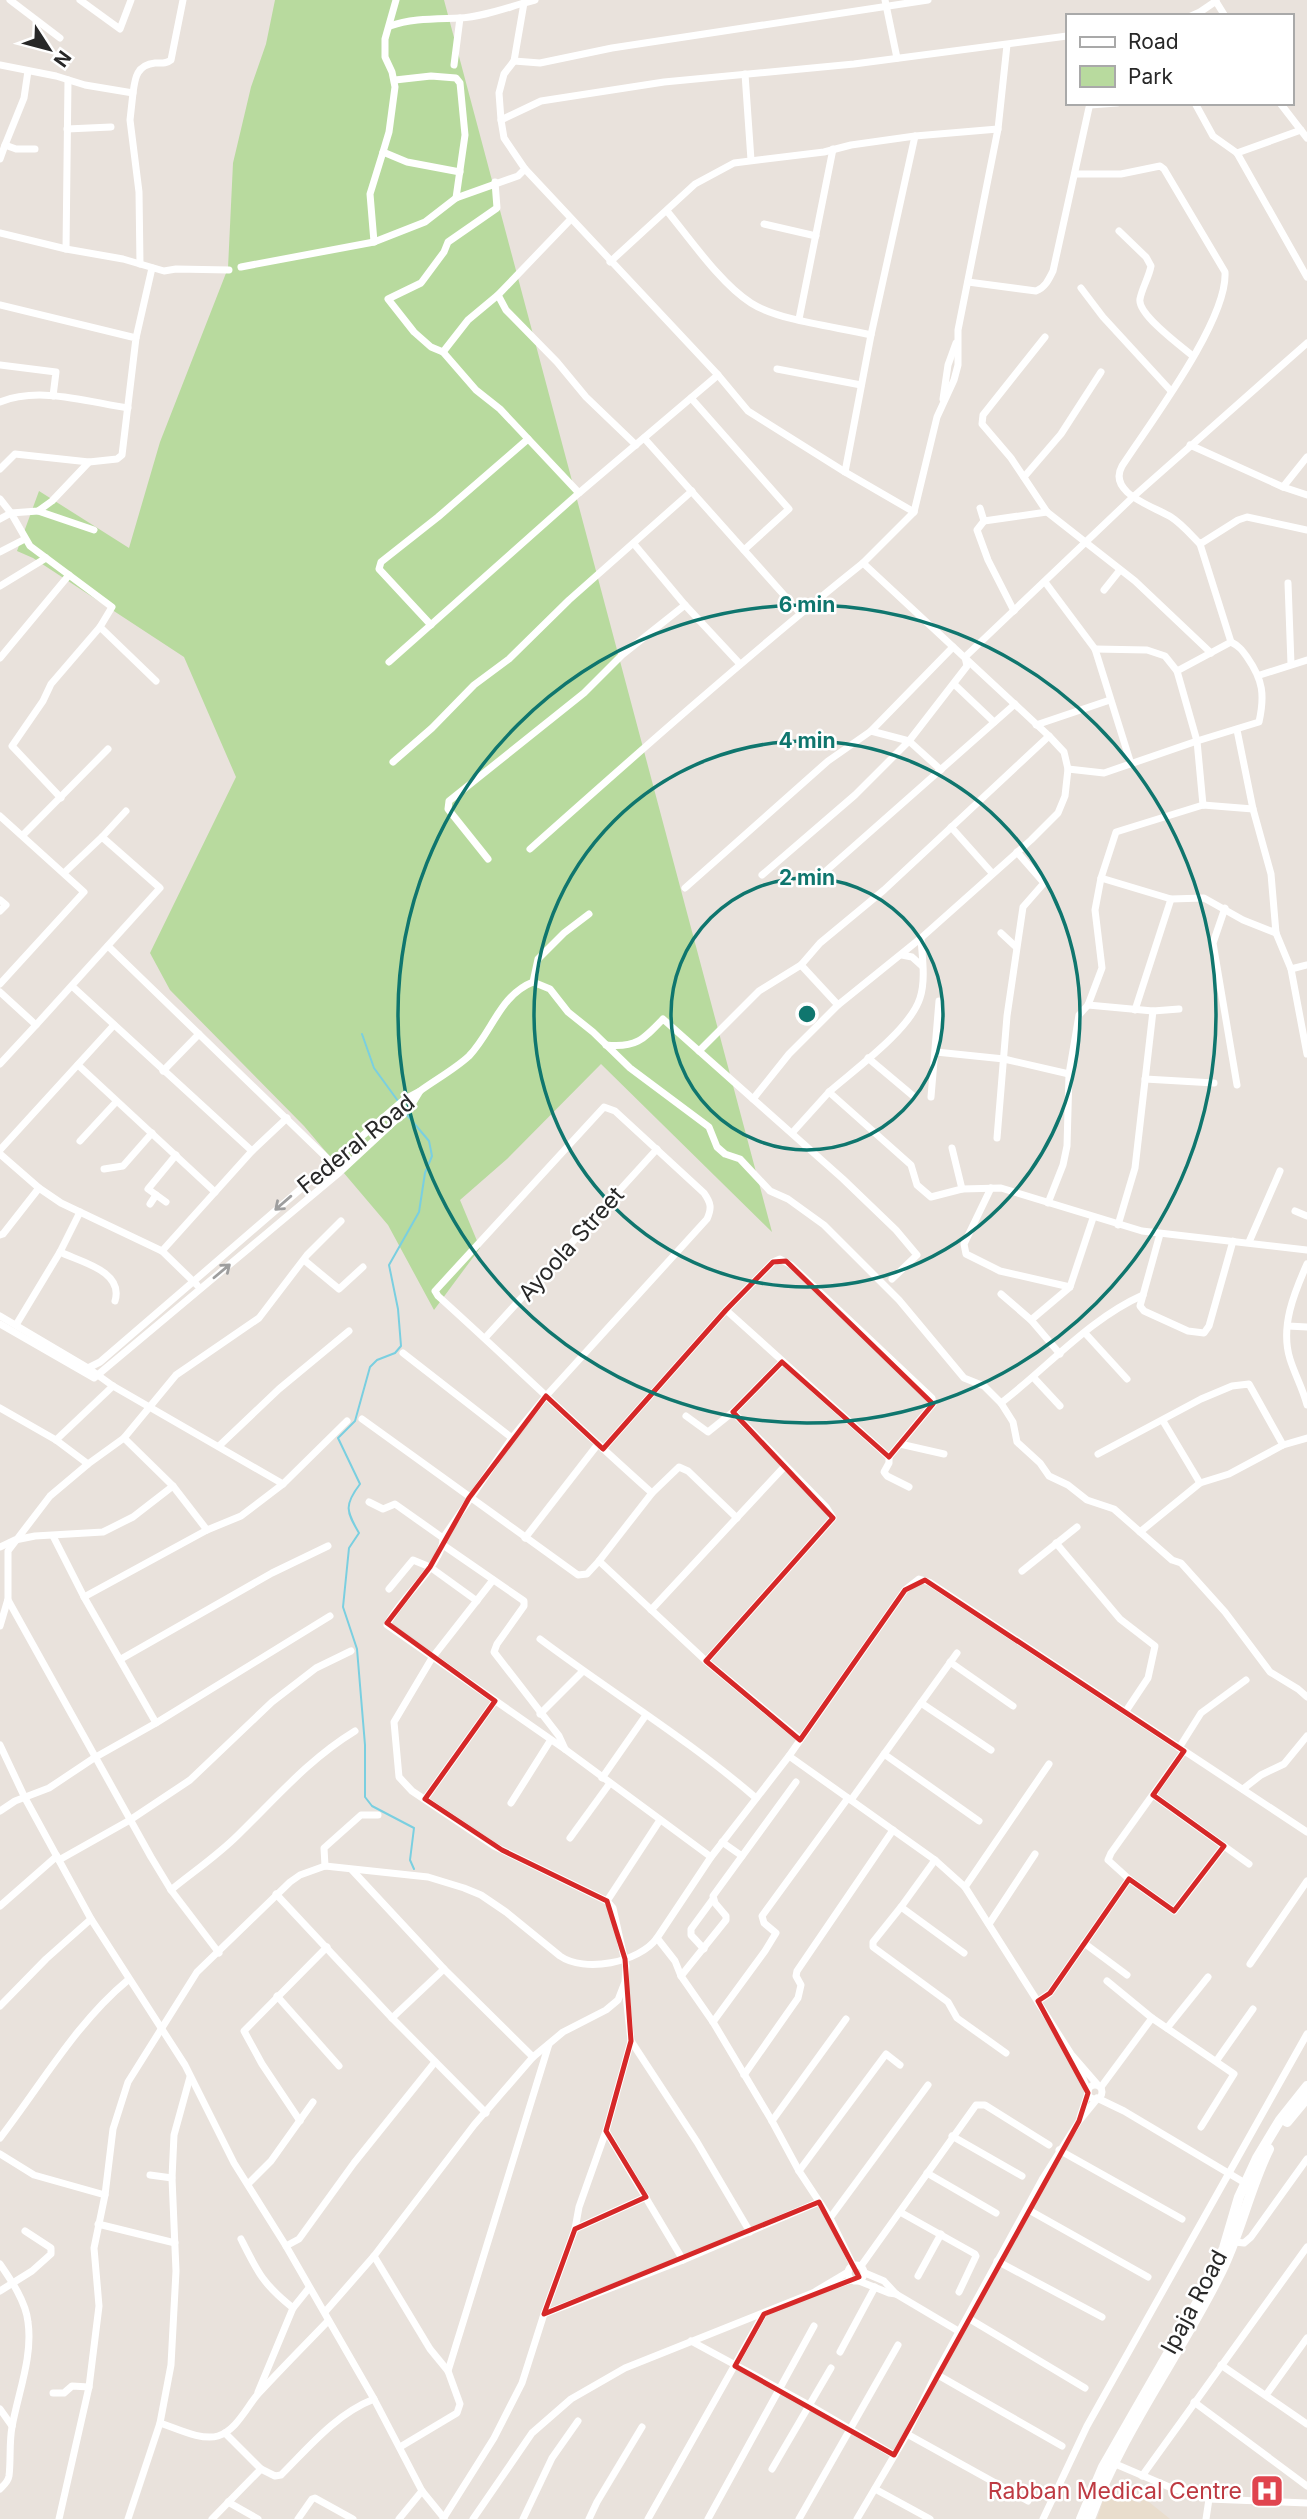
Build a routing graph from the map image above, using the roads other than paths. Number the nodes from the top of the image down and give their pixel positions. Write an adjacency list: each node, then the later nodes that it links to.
1 (10, 0): 15 (street)
2 (80, 0): 3 (street)
3 (131, 0)
4 (183, 0): 25 (street)
5 (396, 0): 13 (street)
6 (536, 0): 9 (street)
7 (928, 0): 10 (street)
8 (1215, 1): 11 (street)
9 (524, 3): 12 (street); 18 (street)
10 (886, 3): 17 (street); 18 (street)
11 (1196, 14)
12 (460, 18): 13 (street); 20 (street)
13 (390, 26): 24 (street)
14 (1066, 36): 16 (street)
15 (60, 38)
16 (1007, 45): 17 (street); 31 (street)
17 (897, 58): 22 (street)
18 (514, 61): 29 (street)
19 (0, 65): 21 (street)
20 (454, 65)
21 (28, 71): 23 (street); 36 (street)
22 (745, 74): 29 (street); 42 (street)
23 (68, 80): 25 (street); 32 (street)
24 (395, 80): 39 (street); 44 (street)
25 (133, 93): 57 (street)
26 (1090, 105): 45 (street)
27 (1196, 105): 40 (street)
28 (1282, 105): 33 (street)
29 (501, 120): 43 (street)
30 (111, 127): 32 (street)
31 (998, 129): 34 (street); 62 (street)
32 (67, 130): 55 (street)
33 (1301, 130): 35 (street); 40 (street)
34 (915, 136): 38 (street); 67 (street)
35 (1307, 138)
36 (5, 145): 37 (street); 41 (street)
37 (35, 149)
38 (833, 149): 42 (street); 53 (street)
39 (383, 152): 44 (street); 54 (street)
40 (1237, 153): 61 (street)
41 (0, 159)
42 (751, 160): 48 (street)
43 (525, 169): 46 (street); 49 (street)
44 (460, 172): 47 (street)
45 (1075, 174): 62 (street); 72 (street)
46 (495, 182): 47 (street); 71 (street)
47 (456, 198): 54 (street)
48 (667, 211): 56 (street); 66 (street)
49 (570, 220): 56 (street); 64 (street)
50 (764, 224): 53 (street)
51 (1119, 231): 72 (street)
52 (0, 233): 55 (street)
53 (816, 236): 66 (street)
54 (374, 242): 58 (street)
55 (66, 249): 57 (street)
56 (610, 262): 76 (street)
57 (140, 264): 59 (street)
58 (241, 267)
59 (152, 268): 60 (street); 69 (street)
60 (229, 270)
61 (1307, 277)
62 (968, 282): 100 (street)
63 (1081, 288): 78 (street)
64 (498, 295): 71 (street); 85 (street)
65 (0, 305): 69 (street)
66 (799, 319): 67 (street)
67 (871, 335): 77 (street)
68 (1045, 337): 91 (street)
69 (136, 338): 82 (street)
70 (1307, 343): 86 (street)
71 (443, 352): 84 (street)
72 (1193, 356): 78 (street)
73 (0, 365): 79 (street)
74 (777, 369): 77 (street)
75 (1101, 372): 91 (street)
76 (718, 375): 80 (street); 90 (street)
77 (861, 386): 90 (street)
78 (1171, 391): 96 (street)
79 (53, 396): 81 (street); 82 (street)
80 (691, 398): 83 (street); 111 (street)
81 (0, 402)
82 (128, 408): 88 (street)
83 (644, 438): 85 (street); 93 (street)
84 (528, 439): 94 (street); 124 (street)
85 (636, 445): 94 (street)
86 (1190, 445): 92 (street); 96 (street)
87 (1307, 457): 92 (street)
88 (89, 462): 89 (street); 99 (street)
89 (0, 469)
90 (845, 472): 100 (street)
91 (1024, 477): 101 (street)
92 (1283, 487): 95 (street)
93 (692, 491): 109 (street); 111 (street)
94 (579, 493): 124 (street)
95 (1307, 495)
96 (1133, 496): 108 (street); 110 (street)
97 (0, 499): 102 (street)
98 (980, 508): 104 (street)
99 (38, 511): 102 (street); 105 (street)
100 (914, 512): 114 (street)
101 (1047, 512): 104 (street); 108 (street)
102 (11, 513): 103 (street); 107 (street)
103 (0, 519)
104 (984, 521): 122 (street)
105 (93, 530)
106 (1307, 530): 110 (street)
107 (25, 539): 112 (street); 113 (street)
108 (1087, 543): 115 (street); 117 (street)
109 (634, 544): 121 (street); 150 (street)
110 (1200, 544): 126 (street)
111 (744, 551): 123 (street)
112 (0, 552)
113 (46, 558): 116 (street); 119 (street)
114 (863, 563): 123 (street); 127 (street)
115 (1120, 570): 120 (street); 129 (street)
116 (69, 575): 125 (street); 131 (street)
117 (1045, 582): 122 (street); 128 (street)
118 (1288, 583): 135 (street)
119 (0, 586)
120 (1104, 590)
121 (685, 605): 134 (street); 164 (street)
122 (1014, 611): 130 (street)
123 (800, 613): 134 (street)
124 (431, 625): 133 (street)
125 (100, 627): 138 (street); 154 (street)
126 (1231, 642): 129 (street); 137 (street)
127 (953, 647): 130 (street); 145 (street)
128 (1095, 649): 136 (street); 140 (street)
129 (1211, 653): 136 (street)
130 (965, 657): 139 (street); 141 (street)
131 (0, 658)
132 (1307, 660): 135 (street)
133 (389, 662)
134 (740, 663): 162 (street)
135 (1291, 664): 137 (street)
136 (1177, 671): 148 (street)
137 (1260, 676): 144 (street)
138 (156, 681)
139 (954, 684): 142 (street); 147 (street)
140 (1110, 700): 143 (street); 151 (street)
141 (1015, 704): 142 (street); 143 (street)
142 (994, 722): 153 (street)
143 (1036, 725): 146 (street)
144 (1237, 730): 148 (street); 156 (street)
145 (871, 731): 147 (street); 170 (street)
146 (1049, 736): 152 (street); 159 (street)
147 (909, 741): 153 (street); 167 (street)
148 (1197, 741): 151 (street); 155 (street)
149 (108, 749): 154 (street)
150 (393, 762)
151 (1131, 764): 152 (street)
152 (1068, 769): 163 (street)
153 (941, 770): 168 (street)
154 (61, 798): 160 (street)
155 (1203, 805): 156 (street); 169 (street)
156 (1253, 809): 177 (street)
157 (126, 811): 161 (street)
158 (0, 816): 160 (street)
159 (951, 827): 166 (street); 182 (street)
160 (23, 835): 165 (street)
161 (102, 837): 165 (street); 179 (street)
162 (530, 849)
163 (1017, 852): 166 (street); 180 (street)
164 (488, 859)
165 (65, 873): 187 (street)
166 (992, 873): 178 (street)
167 (762, 875)
168 (818, 878)
169 (1101, 878): 171 (street); 192 (street)
170 (685, 888)
171 (1171, 899): 173 (street); 194 (street)
172 (0, 900): 174 (street)
173 (1225, 908): 177 (street); 211 (street)
174 (0, 911)
175 (589, 914): 186 (street)
176 (1001, 933): 180 (street)
177 (1276, 933): 185 (street)
178 (921, 938): 181 (street); 184 (street)
179 (108, 946): 188 (street); 198 (street)
180 (1016, 947): 204 (street)
181 (902, 955): 184 (street); 191 (street)
182 (801, 965): 191 (street); 200 (street)
183 (1307, 965): 185 (street)
184 (922, 966): 203 (street)
185 (1291, 969): 202 (street)
186 (533, 982): 199 (street); 212 (street)
187 (0, 984)
188 (73, 987): 196 (street); 197 (street)
189 (0, 992): 196 (street)
190 (939, 1001): 201 (street)
191 (838, 1005): 216 (street)
192 (1088, 1005): 194 (street); 208 (street)
193 (1179, 1009): 195 (street)
194 (1135, 1010): 195 (street)
195 (1153, 1011): 209 (street)
196 (36, 1025): 205 (street)
197 (114, 1025): 206 (street); 207 (street)
198 (199, 1034): 207 (street); 218 (street)
199 (606, 1045): 200 (street); 282 (street)
200 (699, 1051): 216 (street)
201 (936, 1052): 204 (street); 215 (street)
202 (1307, 1054)
203 (868, 1058): 213 (street); 214 (street)
204 (1004, 1059): 208 (street); 221 (street)
205 (0, 1063)
206 (78, 1065): 217 (street); 226 (street)
207 (163, 1071): 225 (street)
208 (1069, 1074): 237 (street)
209 (1145, 1079): 210 (street); 244 (street)
210 (1214, 1083)
211 (1237, 1085)
212 (420, 1091): 228 (street, Federal Road); 258 (street, Federal Road, one-way to 212)
213 (829, 1092): 220 (street); 233 (street)
214 (912, 1095)
215 (931, 1097)
216 (753, 1099): 220 (street)
217 (116, 1102): 219 (street); 222 (street)
218 (287, 1118): 225 (street); 228 (street)
219 (152, 1133): 227 (street); 229 (street)
220 (792, 1133): 255 (street)
221 (998, 1138)
222 (80, 1140)
223 (952, 1148): 233 (street)
224 (657, 1149): 271 (street, Ayoola Street); 271 (street); 281 (street)
225 (252, 1151): 234 (street)
226 (0, 1152): 231 (street)
227 (176, 1156): 234 (street); 235 (street)
228 (331, 1162): 256 (street, Federal Road, one-way to 256)
229 (104, 1169)
230 (1280, 1171): 248 (street)
231 (39, 1188): 240 (street); 246 (street)
232 (990, 1188): 233 (street); 237 (street); 257 (street)
233 (962, 1189)
234 (215, 1192): 250 (street)
235 (156, 1195): 236 (street); 238 (street)
236 (166, 1202)
237 (1048, 1203): 242 (street)
238 (150, 1204)
239 (1295, 1211): 241 (street)
240 (80, 1212): 250 (street); 251 (street)
241 (1307, 1216)
242 (1093, 1218): 244 (street); 257 (street)
243 (341, 1221): 252 (street)
244 (1118, 1225): 245 (street)
245 (1160, 1234): 247 (street); 260 (street)
246 (0, 1235)
247 (1233, 1241): 248 (street); 260 (street)
248 (1249, 1242): 249 (street)
249 (1307, 1250)
250 (162, 1251): 256 (street)
251 (60, 1252): 261 (street); 265 (street)
252 (304, 1260): 254 (street); 286 (street)
253 (1307, 1264): 267 (street)
254 (363, 1267)
255 (892, 1279)
256 (194, 1282): 258 (street); 275 (street, Federal Road)
257 (1070, 1287): 264 (street)
258 (201, 1289): 276 (street, Federal Road)
259 (1001, 1294): 264 (street)
260 (1143, 1295): 270 (street)
261 (115, 1301)
262 (726, 1310): 274 (street); 296 (street); 299 (street)
263 (0, 1316): 265 (street)
264 (1031, 1320): 273 (street)
265 (16, 1325): 275 (street)
266 (1, 1326): 276 (street)
267 (1287, 1326): 268 (street); 280 (street)
268 (1307, 1327)
269 (349, 1331): 297 (street)
270 (1085, 1333): 273 (street); 278 (street)
271 (485, 1338): 281 (street)
272 (403, 1353): 293 (street)
273 (1060, 1354): 277 (street)
274 (782, 1362): 287 (street); 302 (street)
275 (88, 1368): 276 (street)
276 (96, 1376): 279 (street)
277 (1034, 1378): 282 (street); 284 (street)
278 (1127, 1379)
279 (113, 1387): 286 (street); 295 (street)
280 (1305, 1391): 283 (street)
281 (546, 1396): 293 (street); 299 (street)
282 (1002, 1403): 315 (street)
283 (1307, 1405)
284 (1060, 1406)
285 (0, 1408): 295 (street)
286 (149, 1408): 292 (street); 297 (street)
287 (733, 1412): 288 (street); 304 (street)
288 (686, 1416)
289 (362, 1419): 310 (street)
290 (347, 1421): 306 (street)
291 (1163, 1421): 298 (street); 301 (street); 305 (street)
292 (124, 1438): 303 (street); 307 (street)
293 (512, 1438): 310 (street)
294 (1307, 1438): 298 (street)
295 (56, 1440): 303 (street)
296 (900, 1444): 300 (street); 302 (street)
297 (219, 1446): 306 (street)
298 (1283, 1446): 305 (street)
299 (600, 1447): 309 (street); 317 (street)
300 (944, 1454)
301 (1098, 1454)
302 (889, 1457): 308 (street)
303 (88, 1464): 318 (street)
304 (784, 1467): 312 (street); 339 (street)
305 (1200, 1483): 315 (street)
306 (283, 1484): 314 (street)
307 (173, 1486): 314 (street); 316 (street)
308 (909, 1487)
309 (652, 1493): 312 (street); 323 (street)
310 (469, 1498): 317 (street); 319 (street)
311 (369, 1502): 319 (street)
312 (737, 1518): 331 (street)
313 (1077, 1527): 320 (street)
314 (207, 1530): 328 (street)
315 (1140, 1532): 343 (street)
316 (53, 1536): 318 (street); 328 (street)
317 (525, 1538): 323 (street)
318 (15, 1540): 322 (street); 329 (street)
319 (443, 1541): 324 (street); 326 (street)
320 (1056, 1543): 325 (street); 347 (street)
321 (328, 1546): 338 (street)
322 (0, 1547)
323 (599, 1561): 331 (street)
324 (430, 1567): 327 (street); 330 (street); 337 (street)
325 (1022, 1571)
326 (493, 1580): 330 (street); 348 (street)
327 (389, 1589)
328 (84, 1597): 338 (street)
329 (8, 1600): 333 (street); 361 (street)
330 (477, 1601): 337 (street)
331 (651, 1609): 339 (street)
332 (330, 1616): 350 (street)
333 (0, 1626)
334 (540, 1639): 341 (street)
335 (351, 1651): 375 (street)
336 (957, 1653): 340 (street)
337 (432, 1658): 344 (street); 370 (street)
338 (121, 1659): 350 (street)
339 (706, 1661): 353 (street)
340 (950, 1662): 345 (street); 346 (street)
341 (583, 1671): 348 (street); 349 (street)
342 (1247, 1680): 358 (street)
343 (1307, 1697)
344 (495, 1701): 354 (street); 370 (street)
345 (921, 1703): 357 (street); 359 (street)
346 (1013, 1706)
347 (1126, 1711): 353 (street); 358 (street)
348 (540, 1714): 356 (street)
349 (646, 1715): 363 (street); 369 (street)
350 (156, 1723): 361 (street)
351 (355, 1731): 394 (street)
352 (1307, 1736): 366 (street)
353 (800, 1739): 360 (street)
354 (550, 1741): 356 (street); 372 (street)
355 (0, 1745): 368 (street)
356 (566, 1750): 363 (street)
357 (991, 1750)
358 (1181, 1750): 366 (street); 367 (street)
359 (884, 1754): 371 (street); 377 (street)
360 (789, 1756): 369 (street); 371 (street)
361 (94, 1758): 368 (street); 375 (street)
362 (1049, 1764): 393 (street)
363 (602, 1778): 365 (street)
364 (796, 1782): 384 (street)
365 (610, 1783): 376 (street); 380 (street)
366 (1243, 1789): 379 (street)
367 (1153, 1795): 382 (street); 391 (street)
368 (25, 1798): 373 (street); 386 (street)
369 (756, 1798): 381 (street)
370 (425, 1799): 397 (street)
371 (850, 1799): 378 (street); 424 (street)
372 (511, 1803)
373 (0, 1811)
374 (378, 1815): 389 (street)
375 (130, 1820): 386 (street); 394 (street)
376 (660, 1820): 385 (street); 397 (street)
377 (979, 1821)
378 (893, 1830): 387 (street); 437 (street)
379 (1307, 1832)
380 (570, 1838)
381 (722, 1842): 384 (street); 385 (street)
382 (1224, 1846): 388 (street); 391 (street)
383 (1035, 1854): 401 (street)
384 (742, 1856): 396 (street)
385 (711, 1857): 402 (street)
386 (58, 1858): 398 (street); 400 (street)
387 (934, 1860): 393 (street); 399 (street)
388 (1249, 1864)
389 (326, 1866): 390 (street); 395 (street)
390 (352, 1870): 408 (street); 410 (street)
391 (1129, 1879): 403 (street)
392 (1307, 1881): 409 (street)
393 (965, 1887): 401 (street)
394 (171, 1890): 406 (street)
395 (276, 1894): 404 (street); 406 (street)
396 (713, 1899): 405 (street); 405 (street)
397 (607, 1900): 408 (street)
398 (0, 1906)
399 (901, 1908): 407 (street); 430 (street)
400 (91, 1919): 414 (street); 419 (street)
401 (989, 1924): 418 (street)
402 (657, 1938): 408 (street); 412 (street)
403 (1084, 1943): 411 (street); 418 (street)
404 (327, 1947): 417 (street); 421 (street)
405 (704, 1949): 412 (street)
406 (219, 1953): 426 (street)
407 (964, 1953)
408 (625, 1959): 416 (street)
409 (1250, 1964)
410 (444, 1969): 421 (street); 431 (street)
411 (1127, 1975)
412 (681, 1976): 424 (street)
413 (1208, 1977): 425 (street)
414 (128, 1980): 426 (street); 452 (street)
415 (1107, 1981): 422 (street)
416 (625, 1982): 428 (street); 429 (street)
417 (277, 1996): 436 (street); 447 (street)
418 (1038, 2001): 434 (street)
419 (0, 2006)
420 (1253, 2009): 432 (street)
421 (391, 2018): 433 (street)
422 (1152, 2018): 425 (street); 442 (street)
423 (846, 2019): 448 (street)
424 (713, 2022): 437 (street)
425 (1167, 2028): 432 (street)
426 (161, 2029): 438 (street); 465 (street)
427 (1307, 2034): 460 (street)
428 (631, 2041): 450 (street); 476 (street)
429 (550, 2043): 431 (street); 512 (street)
430 (1006, 2053)
431 (533, 2057): 445 (street)
432 (1217, 2060): 449 (street)
433 (435, 2062): 445 (street); 481 (street)
434 (1076, 2063): 441 (street); 442 (street)
435 (900, 2065): 457 (street)
436 (339, 2066)
437 (744, 2075): 448 (street)
438 (190, 2077): 462 (street); 464 (street)
439 (928, 2085): 471 (street)
440 (1307, 2086): 463 (main road, Ipaja Road)
441 (1088, 2092): 442 (street); 442 (street); 446 (street)
442 (1099, 2092): 446 (street); 460 (street)
443 (1307, 2098): 479 (main road, Ipaja Road)
444 (313, 2102): 447 (street)
445 (486, 2113): 483 (street)
446 (1079, 2120): 454 (street)
447 (300, 2121): 464 (street)
448 (772, 2121): 457 (street)
449 (1201, 2127)
450 (606, 2131): 466 (street); 474 (street)
451 (952, 2136): 453 (street); 458 (street); 461 (street)
452 (0, 2138)
453 (1049, 2145)
454 (1059, 2150): 468 (street); 472 (street)
455 (0, 2154): 465 (street)
456 (1307, 2159): 479 (street)
457 (799, 2171): 467 (street)
458 (927, 2173): 469 (street); 470 (street)
459 (150, 2175): 462 (street)
460 (1228, 2175): 463 (street); 566 (street)
461 (1021, 2176)
462 (172, 2178): 480 (street)
463 (1245, 2183): 567 (main road, Ipaja Road)
464 (248, 2184): 481 (street)
465 (105, 2195): 473 (street)
466 (646, 2197): 474 (street); 484 (street)
467 (819, 2202): 471 (street); 476 (street)
468 (1027, 2209): 485 (street); 489 (street)
469 (900, 2212): 477 (street); 487 (street)
470 (996, 2213)
471 (830, 2218): 487 (street)
472 (1182, 2220)
473 (98, 2224): 480 (street); 514 (street)
474 (575, 2229): 498 (street)
475 (25, 2231): 490 (street)
476 (750, 2232): 484 (street)
477 (941, 2234): 488 (street); 494 (street)
478 (241, 2239): 496 (street)
479 (1235, 2242): 536 (main road, Ipaja Road)
480 (175, 2243): 527 (street)
481 (286, 2246): 492 (street)
482 (1307, 2247): 509 (street)
483 (374, 2256): 497 (street); 512 (street)
484 (683, 2260): 498 (street)
485 (997, 2261): 500 (street); 501 (street)
486 (0, 2264): 490 (street)
487 (856, 2273): 491 (street); 495 (street); 499 (street)
488 (918, 2276)
489 (1147, 2277)
490 (13, 2284): 493 (street); 528 (street)
491 (875, 2287): 495 (street); 508 (street)
492 (309, 2288): 496 (street); 497 (street)
493 (0, 2291)
494 (959, 2292)
495 (897, 2294): 504 (street)
496 (293, 2308): 519 (street)
497 (325, 2312): 502 (street)
498 (544, 2314): 557 (street)
499 (764, 2314): 506 (street); 510 (street)
500 (1102, 2317)
501 (968, 2318): 504 (street); 515 (street)
502 (328, 2321): 519 (street); 520 (street)
503 (814, 2326): 516 (street)
504 (960, 2332): 513 (street)
505 (1307, 2338): 518 (street)
506 (691, 2341): 510 (street); 558 (street)
507 (898, 2345): 530 (street)
508 (840, 2352)
509 (1221, 2365): 518 (street); 521 (street)
510 (735, 2366): 516 (street); 561 (street)
511 (831, 2368): 522 (street)
512 (448, 2371): 534 (street)
513 (936, 2374): 532 (street); 533 (street)
514 (89, 2387): 517 (street); 550 (street)
515 (1085, 2388)
516 (781, 2390): 522 (street); 562 (street)
517 (53, 2393)
518 (1266, 2395): 526 (street)
519 (257, 2396): 531 (street)
520 (374, 2399): 534 (street); 537 (street)
521 (1194, 2402): 539 (street); 540 (street)
522 (809, 2405): 530 (street); 538 (street)
523 (0, 2409): 528 (street)
524 (1307, 2412): 526 (street)
525 (578, 2421): 559 (street)
526 (1304, 2422)
527 (160, 2423): 531 (street); 551 (street)
528 (12, 2426): 541 (street)
529 (642, 2427): 560 (street)
530 (850, 2429): 535 (street); 563 (street)
531 (225, 2432): 537 (street)
532 (906, 2434): 535 (street); 546 (street)
533 (1062, 2446)
534 (400, 2447): 543 (street)
535 (894, 2455): 542 (street)
536 (1113, 2463): 539 (street); 568 (main road, Ipaja Road)
537 (261, 2469): 548 (street)
538 (772, 2469)
539 (1142, 2476): 545 (street)
540 (1307, 2486)
541 (0, 2488)
542 (875, 2488): 564 (street); 565 (street)
543 (422, 2491): 556 (street); 557 (street)
544 (1307, 2497): 547 (street)
545 (1209, 2499): 547 (street); 569 (street)
546 (1028, 2501)
547 (1290, 2501): 549 (street)
548 (228, 2502): 552 (street); 553 (street)
549 (1307, 2503)
550 (60, 2519)
551 (128, 2519)
552 (212, 2519)
553 (258, 2519)
554 (298, 2519): 555 (street)
555 (353, 2519)
556 (399, 2519)
557 (444, 2519)
558 (473, 2519)
559 (523, 2519)
560 (589, 2519)
561 (648, 2519)
562 (708, 2519)
563 (799, 2519)
564 (857, 2519)
565 (930, 2519)
566 (1043, 2519)
567 (1081, 2519)
568 (1090, 2519)
569 (1206, 2519)

